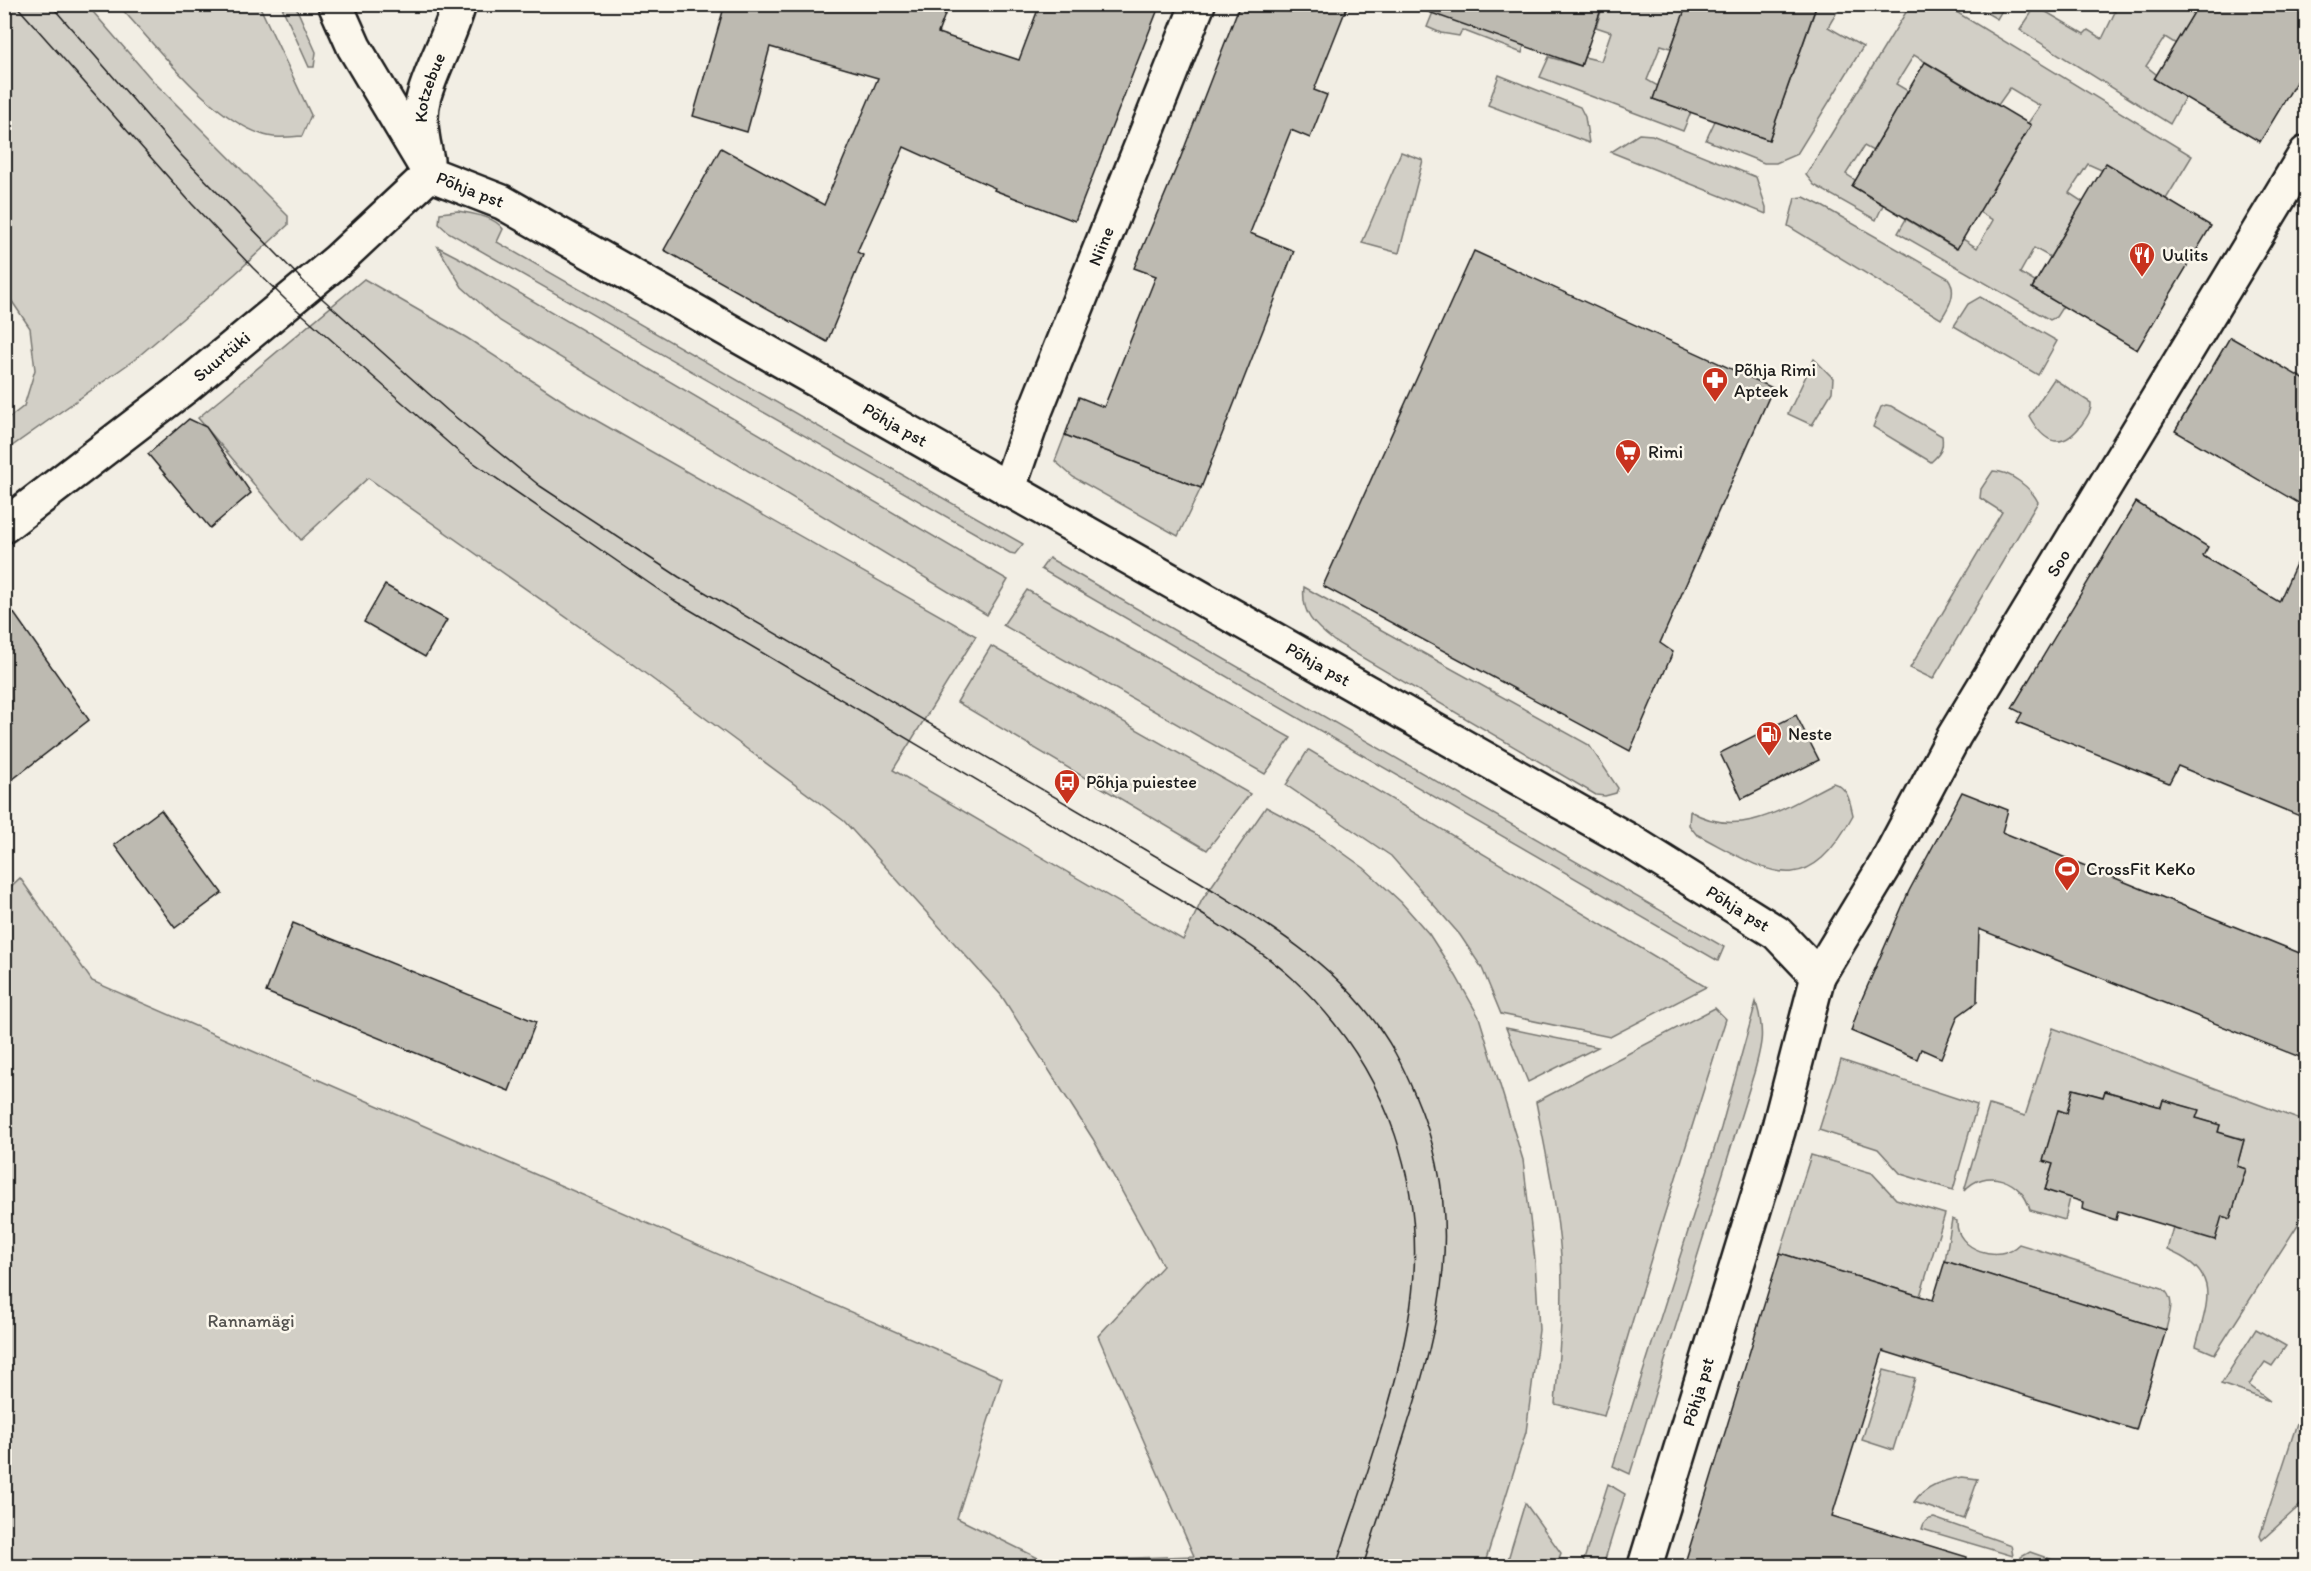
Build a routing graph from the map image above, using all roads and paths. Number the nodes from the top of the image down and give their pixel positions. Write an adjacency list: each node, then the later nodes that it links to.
1 (335, 4): 5 (main road, Põhja pst)
2 (459, 4): 5 (main road, Kotzebue)
3 (1198, 4): 6 (main road, Niine)
4 (2307, 153): 8 (main road, Soo)
5 (430, 174): 6 (main road, Põhja pst); 7 (main road, Suurtüki)
6 (1008, 490): 8 (main road, Põhja pst)
7 (4, 526)
8 (1818, 976): 9 (main road, Põhja pst)
9 (1645, 1566)

